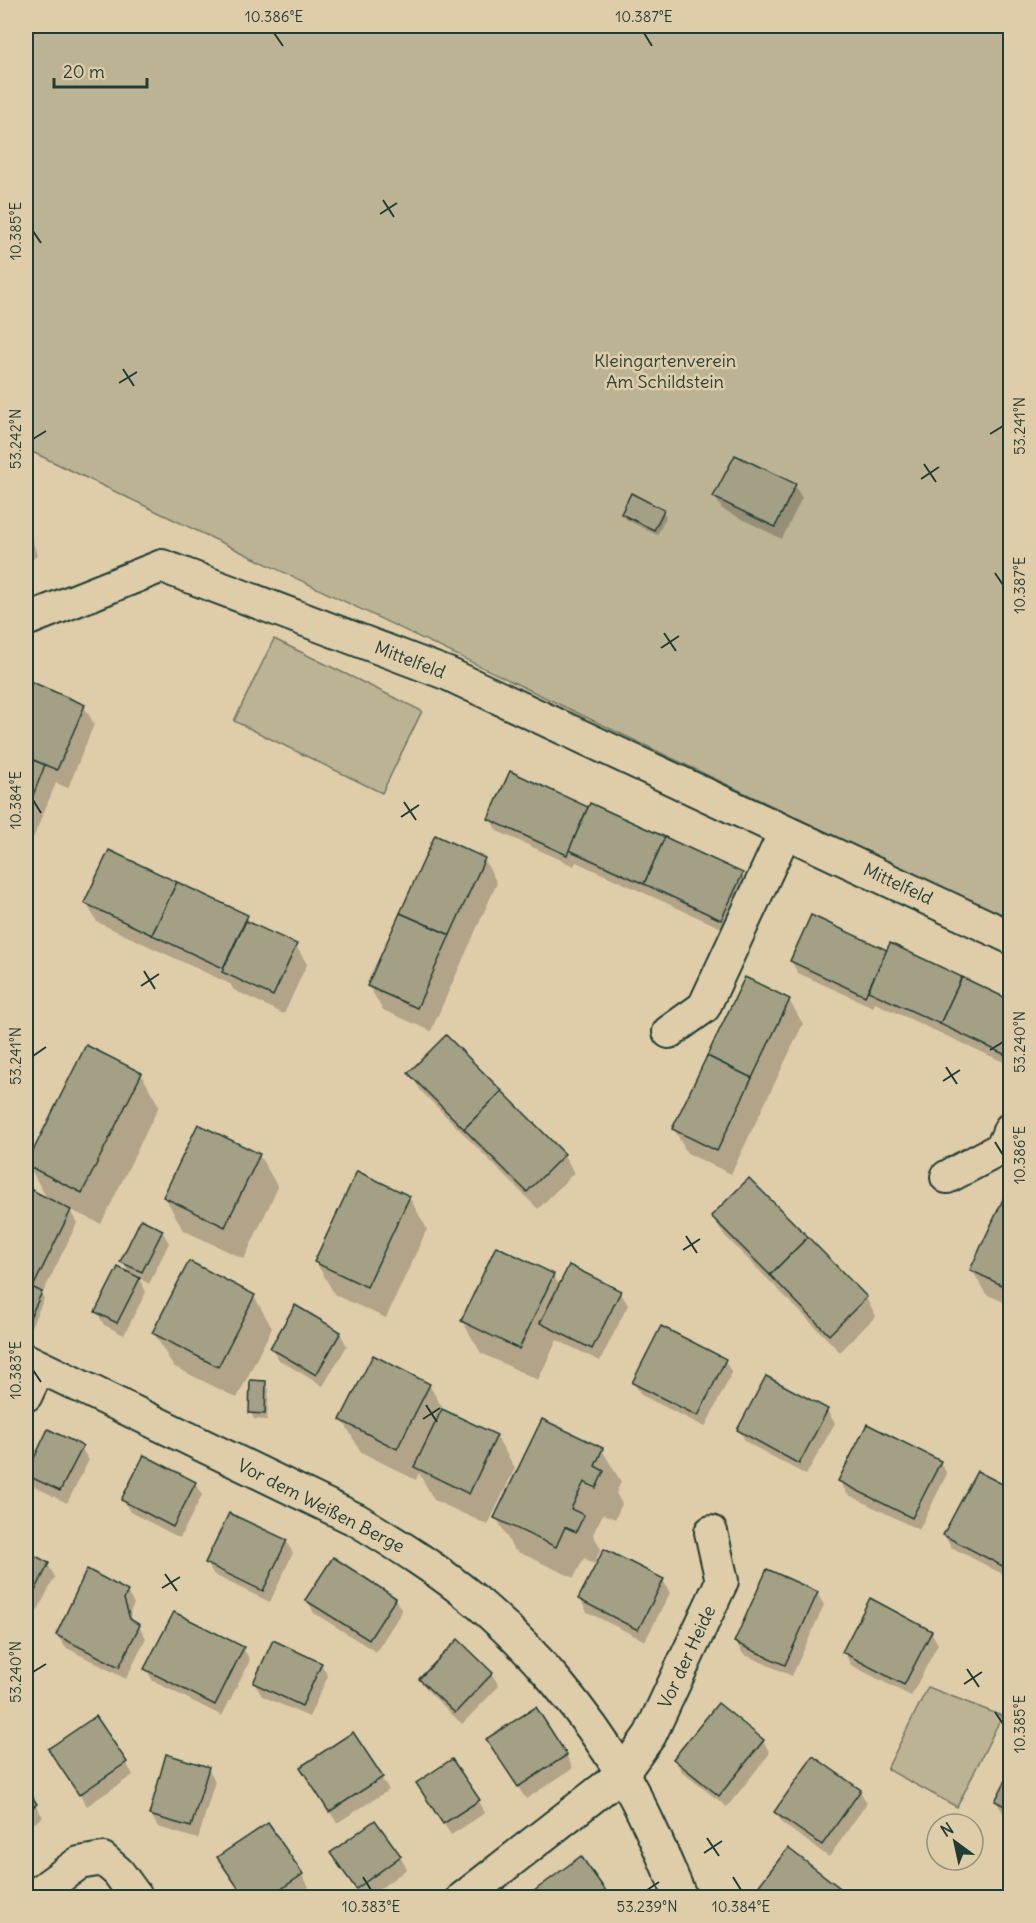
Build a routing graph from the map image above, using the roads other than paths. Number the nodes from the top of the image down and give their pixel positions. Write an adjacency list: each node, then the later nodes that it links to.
1 (26, 620): 2 (street, Mittelfeld)
2 (785, 832): 3 (street, Mittelfeld); 4 (street)
3 (1011, 937)
4 (669, 1032)
5 (1011, 1129): 6 (street)
6 (947, 1177)
7 (32, 1363): 8 (street); 10 (street, Vor dem Weißen Berge)
8 (26, 1395)
9 (711, 1532): 10 (street, Vor der Heide)
10 (622, 1774): 13 (street, Vor der Heide); 14 (street, Vor dem Weißen Berge)
11 (31, 1898): 12 (street)
12 (137, 1898)
13 (463, 1898)
14 (681, 1898)

